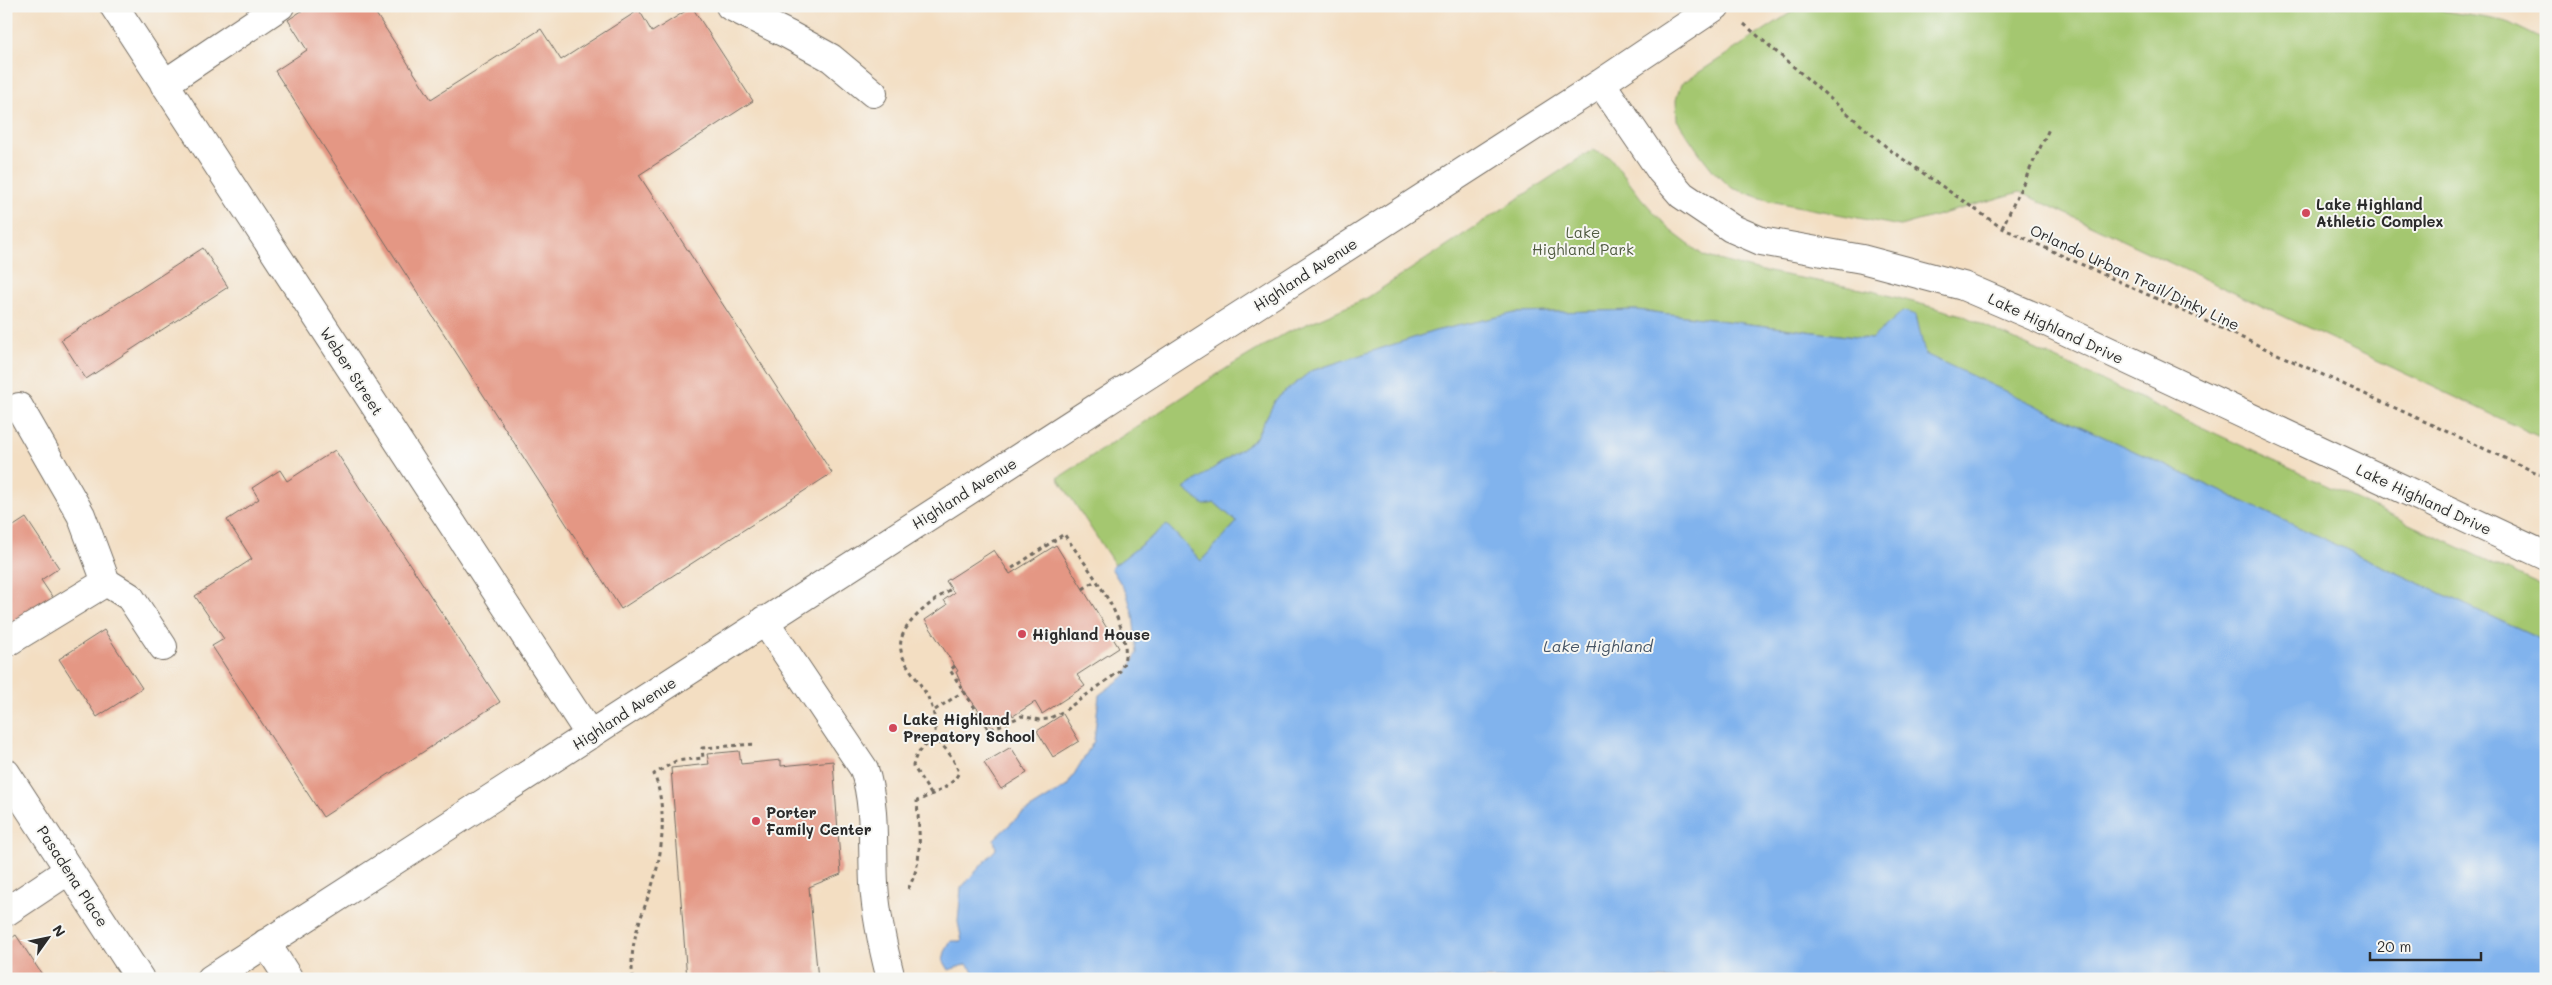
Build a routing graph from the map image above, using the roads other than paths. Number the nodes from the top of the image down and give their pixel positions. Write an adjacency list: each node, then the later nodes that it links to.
1 (114, 6): 6 (street, Weber Street)
2 (280, 6): 6 (street)
3 (730, 6): 7 (street)
4 (1716, 6): 5 (street, Highland Avenue)
5 (1601, 83): 9 (street, Lake Highland Drive); 11 (street, Highland Avenue)
6 (164, 84): 14 (street, Weber Street)
7 (873, 93)
8 (18, 407): 10 (street)
9 (2546, 556)
10 (106, 582): 12 (street); 13 (street)
11 (764, 620): 14 (street, Highland Avenue); 22 (street)
12 (6, 643)
13 (163, 647)
14 (590, 735): 18 (street, Highland Avenue)
15 (6, 773): 16 (street, Pasadena Place)
16 (69, 870): 17 (street); 19 (street, Pasadena Place)
17 (6, 912)
18 (266, 943): 20 (street, Highland Avenue); 21 (street)
19 (140, 979)
20 (211, 979)
21 (289, 979)
22 (891, 979)

